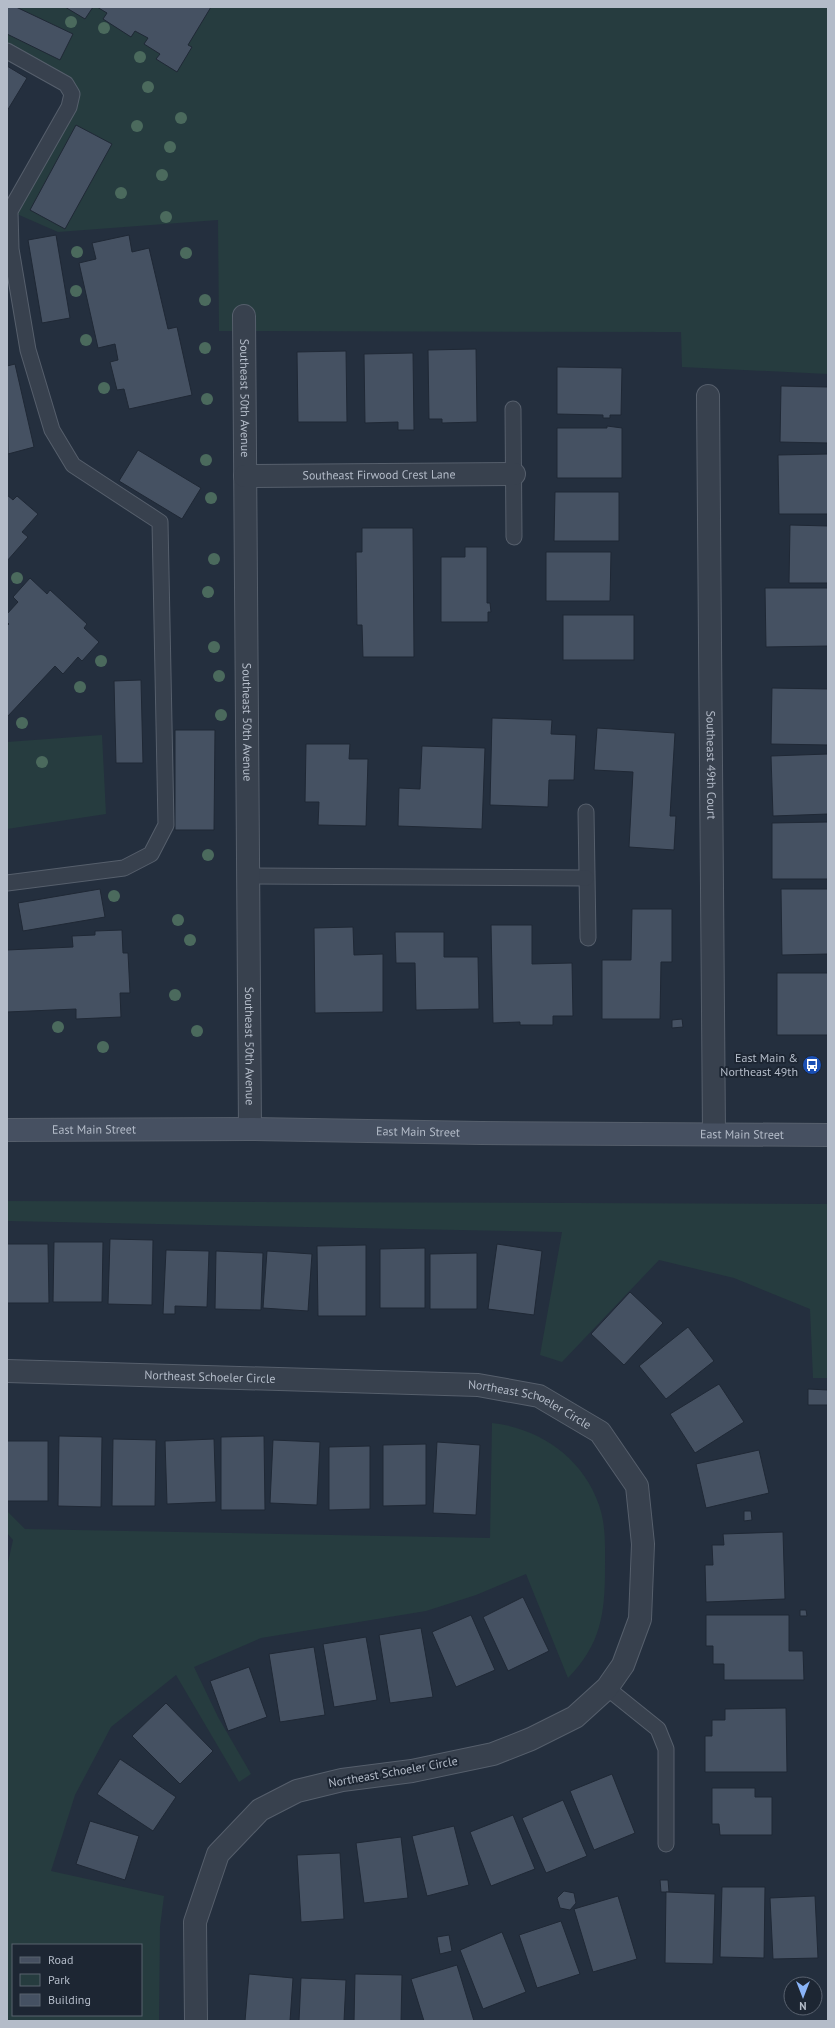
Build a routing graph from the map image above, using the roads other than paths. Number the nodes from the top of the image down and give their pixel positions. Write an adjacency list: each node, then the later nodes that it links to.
1 (7, 51): 2 (lane)
2 (8, 211): 12 (lane)
3 (244, 316): 7 (street, Southeast 50th Avenue)
4 (708, 396): 16 (street, Southeast 49th Court)
5 (513, 409): 6 (lane)
6 (514, 474): 7 (street, Southeast Firwood Crest Lane); 8 (lane)
7 (245, 476): 10 (street, Southeast 50th Avenue)
8 (514, 537)
9 (586, 812): 11 (lane)
10 (248, 876): 11 (lane); 14 (street, Southeast 50th Avenue)
11 (586, 878): 13 (lane)
12 (7, 883)
13 (588, 938)
14 (250, 1129): 15 (main road, East Main Street); 16 (main road, East Main Street)
15 (7, 1130)
16 (714, 1134): 17 (main road, East Main Street)
17 (828, 1135)
18 (7, 1371): 19 (street, Northeast Schoeler Circle)
19 (607, 1688): 20 (lane); 21 (street, Northeast Schoeler Circle)
20 (666, 1844)
21 (196, 2021)

